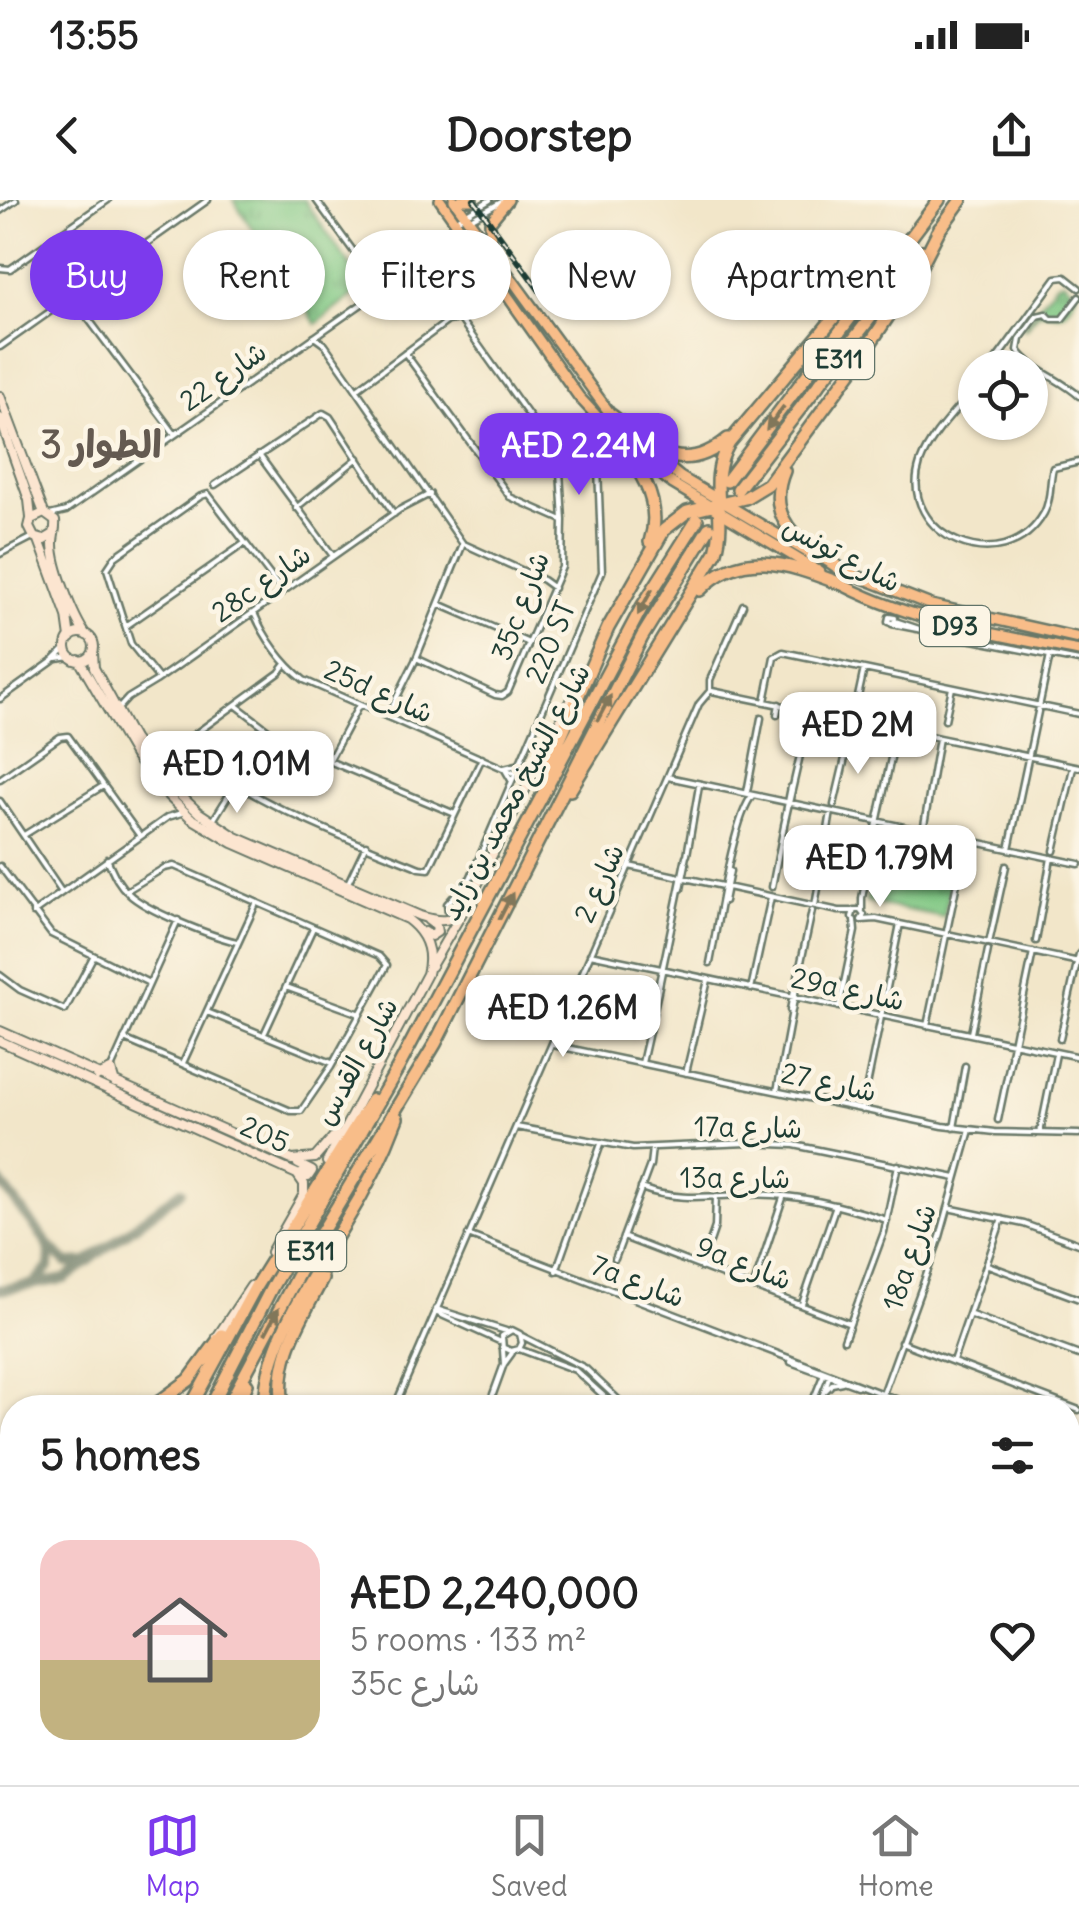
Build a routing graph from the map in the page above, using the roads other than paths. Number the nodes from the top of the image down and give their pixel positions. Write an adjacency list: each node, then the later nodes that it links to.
1 (16, 200): 11 (street)
2 (108, 200): 21 (street)
3 (208, 200): 18 (street)
4 (316, 200): 20 (street)
5 (451, 200): 6 (main road); 12 (main road)
6 (472, 200)
7 (490, 200): 12 (street)
8 (506, 200): 12 (street); 16 (main road)
9 (938, 200): 17 (highway, E311)
10 (961, 200): 13 (highway, E311)
11 (0, 211)
12 (462, 218): 14 (main road, D93); 15 (main road, D93)
13 (940, 228): 19 (highway, E311, one-way to 13); 47 (highway)
14 (469, 230)
15 (472, 230)
16 (491, 230)
17 (916, 230)
18 (163, 232)
19 (931, 239)
20 (345, 242)
21 (1, 269)
22 (511, 281): 44 (main road, D93)
23 (1071, 283): 24 (street); 25 (street); 37 (street)
24 (1079, 288)
25 (1077, 300): 41 (street)
26 (511, 301): 44 (main road, D93)
27 (345, 315): 33 (street, شارع 22)
28 (39, 320): 36 (street)
29 (92, 320): 46 (street)
30 (832, 320): 45 (highway)
31 (851, 320): 32 (highway, E311, one-way to 32)
32 (866, 320)
33 (321, 332): 34 (street, شارع 22); 35 (street)
34 (314, 336): 35 (street); 46 (street, شارع 22)
35 (325, 345): 39 (street)
36 (0, 347)
37 (1003, 350)
38 (408, 351): 39 (street); 64 (street); 64 (street, 35c شارع)
39 (355, 387): 54 (street)
40 (0, 396): 62 (main road)
41 (1079, 396)
42 (958, 409): 51 (street)
43 (0, 418): 66 (main road)
44 (606, 419): 45 (highway); 58 (main road, D93); 77 (highway)
45 (742, 426): 50 (highway)
46 (172, 436): 60 (street, شارع 22)
47 (793, 454): 55 (highway); 76 (highway)
48 (259, 455): 49 (street); 53 (street); 59 (street)
49 (360, 461): 59 (street); 61 (street)
50 (719, 462): 55 (highway); 58 (highway)
51 (1079, 462)
52 (598, 467): 128 (street, 220 ST)
53 (216, 486)
54 (425, 487): 56 (street); 57 (street, 28c شارع)
55 (759, 492): 58 (highway)
56 (430, 494): 57 (street, 28c شارع); 72 (street)
57 (416, 498): 61 (street, 28c شارع)
58 (718, 505): 63 (highway); 73 (highway); 76 (main road, شارع تونس / D93); 78 (main road, شارع تونس / D93)
59 (295, 506): 75 (street)
60 (66, 511): 62 (street, شارع 22); 68 (street, شارع 22)
61 (396, 512): 75 (street, 28c شارع)
62 (46, 514): 66 (main road); 68 (main road)
63 (679, 516): 73 (highway); 77 (highway)
64 (563, 517): 79 (street, 35c شارع)
65 (697, 520): 147 (highway, شارع الشيخ محمد بن زايد / E311, one-way to 147)
66 (30, 521): 69 (main road); 71 (street)
67 (709, 528): 151 (highway, شارع الشيخ محمد بن زايد / E311, one-way to 67)
68 (55, 531): 69 (main road); 89 (main road)
69 (37, 539): 71 (street); 92 (main road)
70 (244, 541): 80 (street); 86 (street); 86 (street)
71 (17, 544): 74 (street)
72 (462, 544): 79 (street); 81 (street)
73 (718, 545): 84 (highway)
74 (0, 554)
75 (331, 558): 80 (street, 28c شارع)
76 (844, 570): 90 (main road, شارع تونس / D93)
77 (638, 572): 97 (highway)
78 (836, 582): 84 (highway); 93 (main road, شارع تونس / D93)
79 (555, 585): 91 (street, 35c شارع)
80 (281, 594): 83 (street, 28c شارع)
81 (440, 603): 91 (street); 98 (street)
82 (743, 605): 105 (street, شارع 2)
83 (254, 612): 85 (street, 28c شارع); 88 (street, 25d شارع)
84 (678, 616): 151 (highway)
85 (248, 617): 88 (street, 25d شارع); 103 (street, 28c شارع)
86 (124, 623): 103 (street)
87 (894, 623): 95 (street)
88 (259, 625): 101 (street, 25d شارع)
89 (86, 634): 92 (main road); 94 (main road)
90 (1079, 638)
91 (530, 641): 98 (street, 35c شارع)
92 (68, 642): 96 (main road); 99 (street)
93 (1079, 651)
94 (92, 653): 96 (main road); 106 (main road)
95 (1050, 654): 100 (street); 114 (street)
96 (75, 659): 99 (street); 139 (main road, شارع القدس)
97 (594, 659): 147 (highway); 180 (main road)
98 (416, 660): 119 (street)
99 (53, 661): 108 (street)
100 (1079, 661)
101 (289, 666): 110 (street); 111 (street, 25d شارع)
102 (864, 669): 104 (street); 109 (street); 113 (street)
103 (156, 681): 107 (street, 28c شارع)
104 (952, 688): 114 (street); 122 (street)
105 (710, 692): 109 (street); 132 (street, شارع 2)
106 (110, 698): 107 (street, 28c شارع); 116 (main road)
107 (128, 698): 116 (street, 28c شارع)
108 (0, 699)
109 (765, 701): 112 (street)
110 (238, 702): 127 (street); 136 (street)
111 (356, 704): 119 (street, 25d شارع); 127 (street)
112 (779, 704): 115 (street); 118 (street)
113 (856, 706)
114 (1039, 706): 117 (street); 125 (street)
115 (809, 710): 121 (street); 141 (street)
116 (118, 712): 150 (main road)
117 (1079, 714)
118 (777, 715)
119 (390, 718): 126 (street, 25d شارع)
120 (761, 718): 138 (street)
121 (853, 720): 123 (street); 142 (street)
122 (945, 720)
123 (898, 729): 124 (street); 148 (street)
124 (941, 738): 125 (street); 152 (street)
125 (1028, 756): 129 (street); 158 (street)
126 (480, 757): 130 (street, 25d شارع); 145 (street)
127 (332, 762): 145 (street)
128 (518, 765): 130 (street); 131 (street, 220 ST)
129 (1076, 767): 159 (street)
130 (504, 768): 131 (street, 25d شارع); 134 (street)
131 (514, 773): 134 (street, 220 ST)
132 (668, 775): 137 (street); 162 (street, شارع 2)
133 (0, 779): 135 (street)
134 (511, 780): 167 (street, 220 ST)
135 (101, 784): 153 (street); 154 (street)
136 (235, 784): 150 (street); 157 (street)
137 (701, 784): 138 (street); 166 (street)
138 (747, 794): 141 (street); 170 (street)
139 (171, 800): 143 (main road, شارع القدس); 146 (street)
140 (0, 801): 154 (street)
141 (789, 803): 144 (street); 171 (street)
142 (834, 805)
143 (184, 812): 146 (street); 149 (main road, شارع القدس)
144 (833, 812): 148 (street); 177 (street)
145 (454, 816): 157 (street)
146 (168, 817): 153 (street)
147 (528, 818): 222 (highway, شارع الشيخ محمد بن زايد / E311)
148 (877, 822): 152 (street); 181 (street)
149 (198, 823): 155 (main road); 179 (main road, شارع القدس)
150 (214, 824): 155 (main road)
151 (546, 828): 229 (highway, شارع الشيخ محمد بن زايد / E311, one-way to 151)
152 (921, 831): 156 (street)
153 (142, 835): 161 (street)
154 (26, 837): 172 (street)
155 (236, 837): 168 (main road)
156 (966, 840): 158 (street); 186 (street)
157 (366, 845): 168 (street)
158 (1008, 849): 160 (street)
159 (1054, 851)
160 (1053, 858): 163 (street); 187 (street)
161 (105, 860): 172 (street); 173 (street)
162 (630, 864): 166 (street); 190 (street, شارع 2)
163 (1079, 864)
164 (0, 866): 178 (street)
165 (1006, 866): 189 (street)
166 (682, 877): 170 (street); 196 (street)
167 (469, 879): 167 (street, 220 ST)
168 (347, 885): 182 (main road)
169 (137, 886): 173 (street); 174 (street); 176 (street)
170 (725, 887): 175 (street); 195 (street)
171 (772, 887)
172 (63, 890): 178 (street)
173 (126, 891): 174 (street)
174 (132, 896): 183 (street)
175 (770, 896): 177 (street); 202 (street)
176 (254, 903): 185 (street); 188 (street)
177 (813, 907): 181 (street); 203 (street)
178 (32, 910): 193 (street)
179 (390, 911): 182 (main road); 197 (main road, شارع القدس)
180 (463, 911): 182 (main road); 197 (main road)
181 (858, 915): 184 (street); 204 (street)
182 (420, 916)
183 (176, 919): 188 (street); 200 (street)
184 (902, 924): 186 (street); 207 (street)
185 (311, 927): 201 (street); 206 (street)
186 (945, 934): 189 (street); 208 (street)
187 (1036, 941)
188 (236, 944): 205 (street)
189 (989, 946): 191 (street); 210 (street)
190 (591, 952): 196 (street, 29a شارع); 215 (street, شارع 2)
191 (1033, 952): 194 (street); 216 (street)
192 (1079, 954): 194 (street)
193 (91, 955): 198 (street); 200 (street)
194 (1078, 962): 213 (street)
195 (710, 963)
196 (662, 970): 199 (street, 29a شارع); 219 (street)
197 (427, 974): 230 (main road, شارع القدس)
198 (0, 976)
199 (706, 980): 202 (street, 29a شارع); 226 (street)
200 (150, 982): 212 (street)
201 (287, 984): 206 (street); 211 (street)
202 (749, 989): 203 (street, 29a شارع)
203 (794, 998): 204 (street, 29a شارع); 228 (street)
204 (838, 1007): 207 (street, 29a شارع)
205 (208, 1010): 211 (street); 220 (street)
206 (360, 1016): 221 (street)
207 (882, 1016): 208 (street, 29a شارع); 231 (street)
208 (925, 1025): 210 (street, 29a شارع)
209 (0, 1031): 227 (main road, 205)
210 (969, 1034): 216 (street, 29a شارع)
211 (265, 1035): 221 (street)
212 (124, 1038): 220 (street); 224 (street)
213 (1060, 1039)
214 (0, 1041): 225 (main road, 205)
215 (552, 1043): 219 (street, شارع 27); 233 (street, شارع 2)
216 (1014, 1044): 217 (street, 29a شارع); 232 (street)
217 (1058, 1053): 218 (street, 29a شارع); 236 (street)
218 (1079, 1057)
219 (642, 1064): 226 (street, شارع 27)
220 (184, 1065): 221 (street)
221 (332, 1065)
222 (399, 1066): 243 (highway); 286 (highway, شارع الشيخ محمد بن زايد / E311)
223 (965, 1066): 234 (street)
224 (111, 1070): 227 (main road)
225 (68, 1071): 227 (main road); 240 (main road, 205)
226 (686, 1073): 228 (street, شارع 27)
227 (106, 1080): 240 (main road, 205)
228 (775, 1091): 231 (street, شارع 27)
229 (402, 1099): 250 (highway); 276 (highway, شارع الشيخ محمد بن زايد / E311, one-way to 229)
230 (357, 1107): 240 (main road, 205); 243 (main road, شارع القدس)
231 (862, 1110): 234 (street, شارع 27)
232 (998, 1120)
233 (516, 1125): 238 (street, 17a شارع); 252 (street, شارع 2)
234 (952, 1128): 235 (street, شارع 27)
235 (968, 1130): 236 (street, شارع 27); 242 (street, 18a شارع)
236 (1042, 1133): 237 (street, شارع 27)
237 (1078, 1135)
238 (601, 1144): 239 (street, 17a شارع); 258 (street)
239 (652, 1148): 241 (street, 17a شارع); 244 (street)
240 (281, 1161): 283 (main road, 205)
241 (898, 1165): 242 (street, 17a شارع); 251 (street)
242 (956, 1178): 248 (street, 18a شارع)
243 (318, 1184): 259 (highway)
244 (642, 1188): 245 (street, 13a شارع); 253 (street)
245 (716, 1196): 246 (street, 13a شارع); 257 (street)
246 (784, 1196): 247 (street, 13a شارع); 260 (street)
247 (836, 1205): 251 (street, 13a شارع); 262 (street)
248 (948, 1208): 249 (street); 270 (street, 18a شارع)
249 (1002, 1218): 254 (street); 256 (street)
250 (348, 1220): 289 (highway); 290 (highway)
251 (887, 1220): 266 (street)
252 (468, 1237): 258 (street, 7a شارع); 263 (street, شارع 2)
253 (623, 1237): 255 (street); 257 (street, 9a شارع)
254 (1079, 1244)
255 (615, 1259)
256 (988, 1265): 261 (street); 264 (street)
257 (701, 1268): 260 (street, 9a شارع)
258 (556, 1272): 273 (street, 7a شارع)
259 (256, 1286): 284 (highway); 285 (highway)
260 (753, 1288): 262 (street, 9a شارع)
261 (1079, 1299)
262 (801, 1306): 266 (street, 9a شارع)
263 (436, 1311): 265 (street); 291 (street, شارع 2)
264 (970, 1314): 274 (street); 275 (street)
265 (448, 1316): 267 (street); 271 (street)
266 (850, 1324): 269 (street)
267 (506, 1331): 268 (street); 271 (street)
268 (522, 1336): 272 (street); 294 (street)
269 (844, 1340)
270 (901, 1342): 275 (street); 282 (street, 18a شارع)
271 (502, 1344): 272 (street); 277 (street)
272 (516, 1350): 277 (street); 293 (street)
273 (770, 1352): 278 (street, 7a شارع); 279 (street, 7a شارع)
274 (1079, 1355)
275 (952, 1362): 298 (street)
276 (250, 1364): 287 (highway, شارع الشيخ محمد بن زايد / E311); 288 (highway)
277 (504, 1364): 292 (street)
278 (808, 1368): 279 (street, 7a شارع); 295 (street)
279 (827, 1374): 280 (street, 7a شارع); 281 (street, 7a شارع); 296 (street)
280 (844, 1382): 281 (street, 7a شارع); 297 (street)
281 (871, 1390): 282 (street, 7a شارع)
282 (882, 1394)
283 (162, 1395)
284 (169, 1395)
285 (196, 1395)
286 (219, 1395)
287 (234, 1395)
288 (242, 1395)
289 (266, 1395)
290 (283, 1395)
291 (400, 1395)
292 (493, 1395)
293 (603, 1395)
294 (614, 1395)
295 (818, 1395)
296 (819, 1395)
297 (821, 1395)
298 (1041, 1395)

